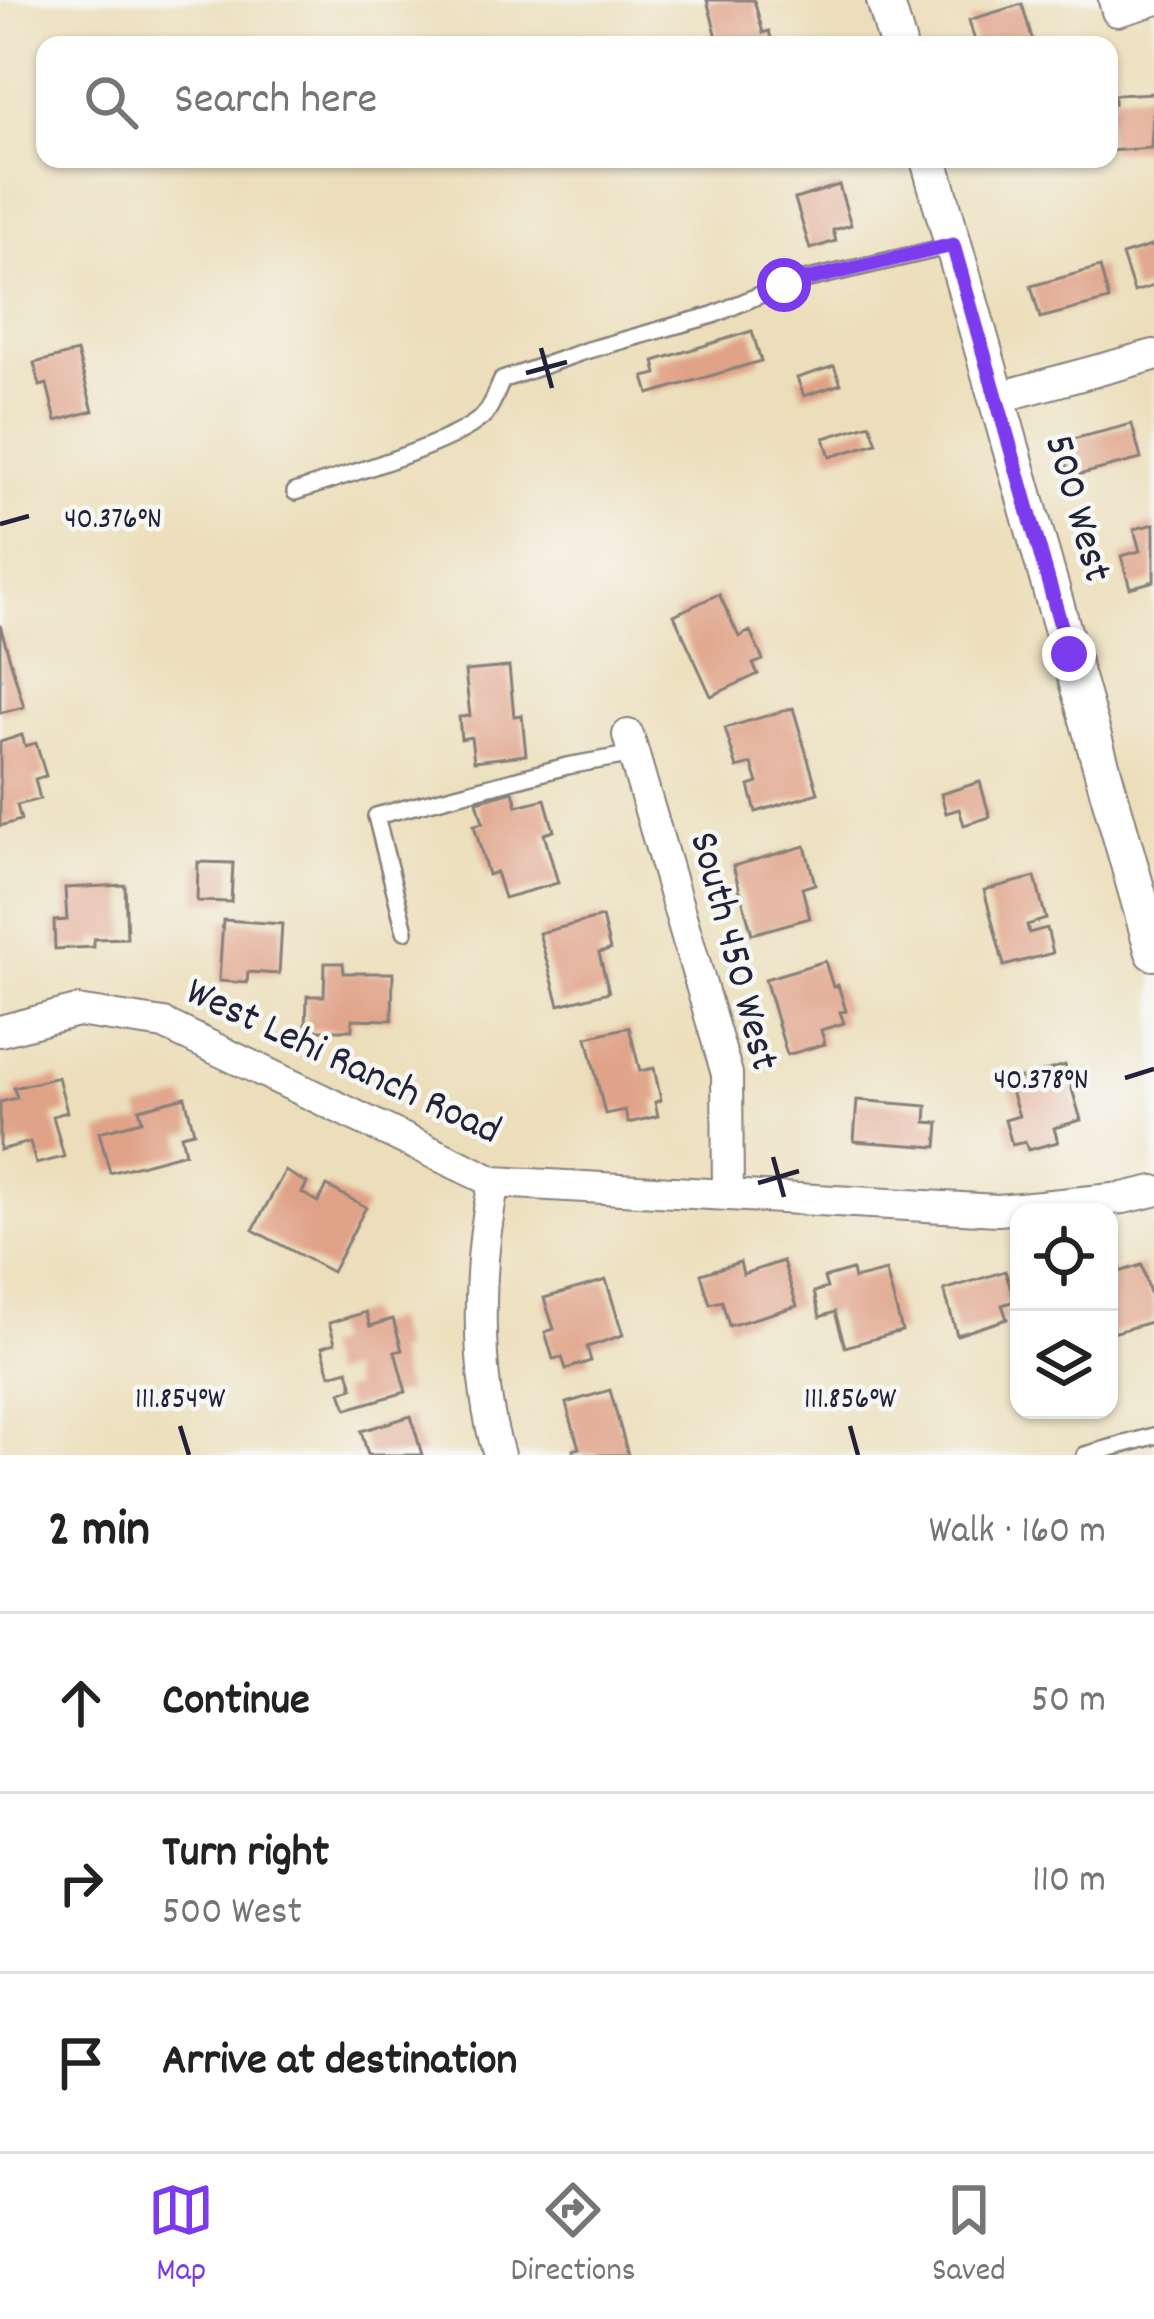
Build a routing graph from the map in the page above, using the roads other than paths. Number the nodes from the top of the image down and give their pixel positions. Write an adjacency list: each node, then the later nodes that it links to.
1 (885, 0): 4 (street)
2 (1154, 0): 3 (street)
3 (1115, 5)
4 (895, 36)
5 (932, 168): 6 (street, 500 West)
6 (953, 245): 8 (street, 500 West); 9 (lane)
7 (1154, 355): 8 (street)
8 (996, 398): 12 (street, 500 West)
9 (296, 492)
10 (631, 745): 11 (lane); 16 (street, South 450 West)
11 (405, 931)
12 (1154, 952)
13 (0, 1031): 14 (street, West Lehi Ranch Road)
14 (494, 1182): 16 (street, West Lehi Ranch Road); 18 (street)
15 (1154, 1191): 16 (street, West Lehi Ranch Road)
16 (728, 1193)
17 (1154, 1436): 19 (lane)
18 (499, 1455)
19 (1085, 1455)

